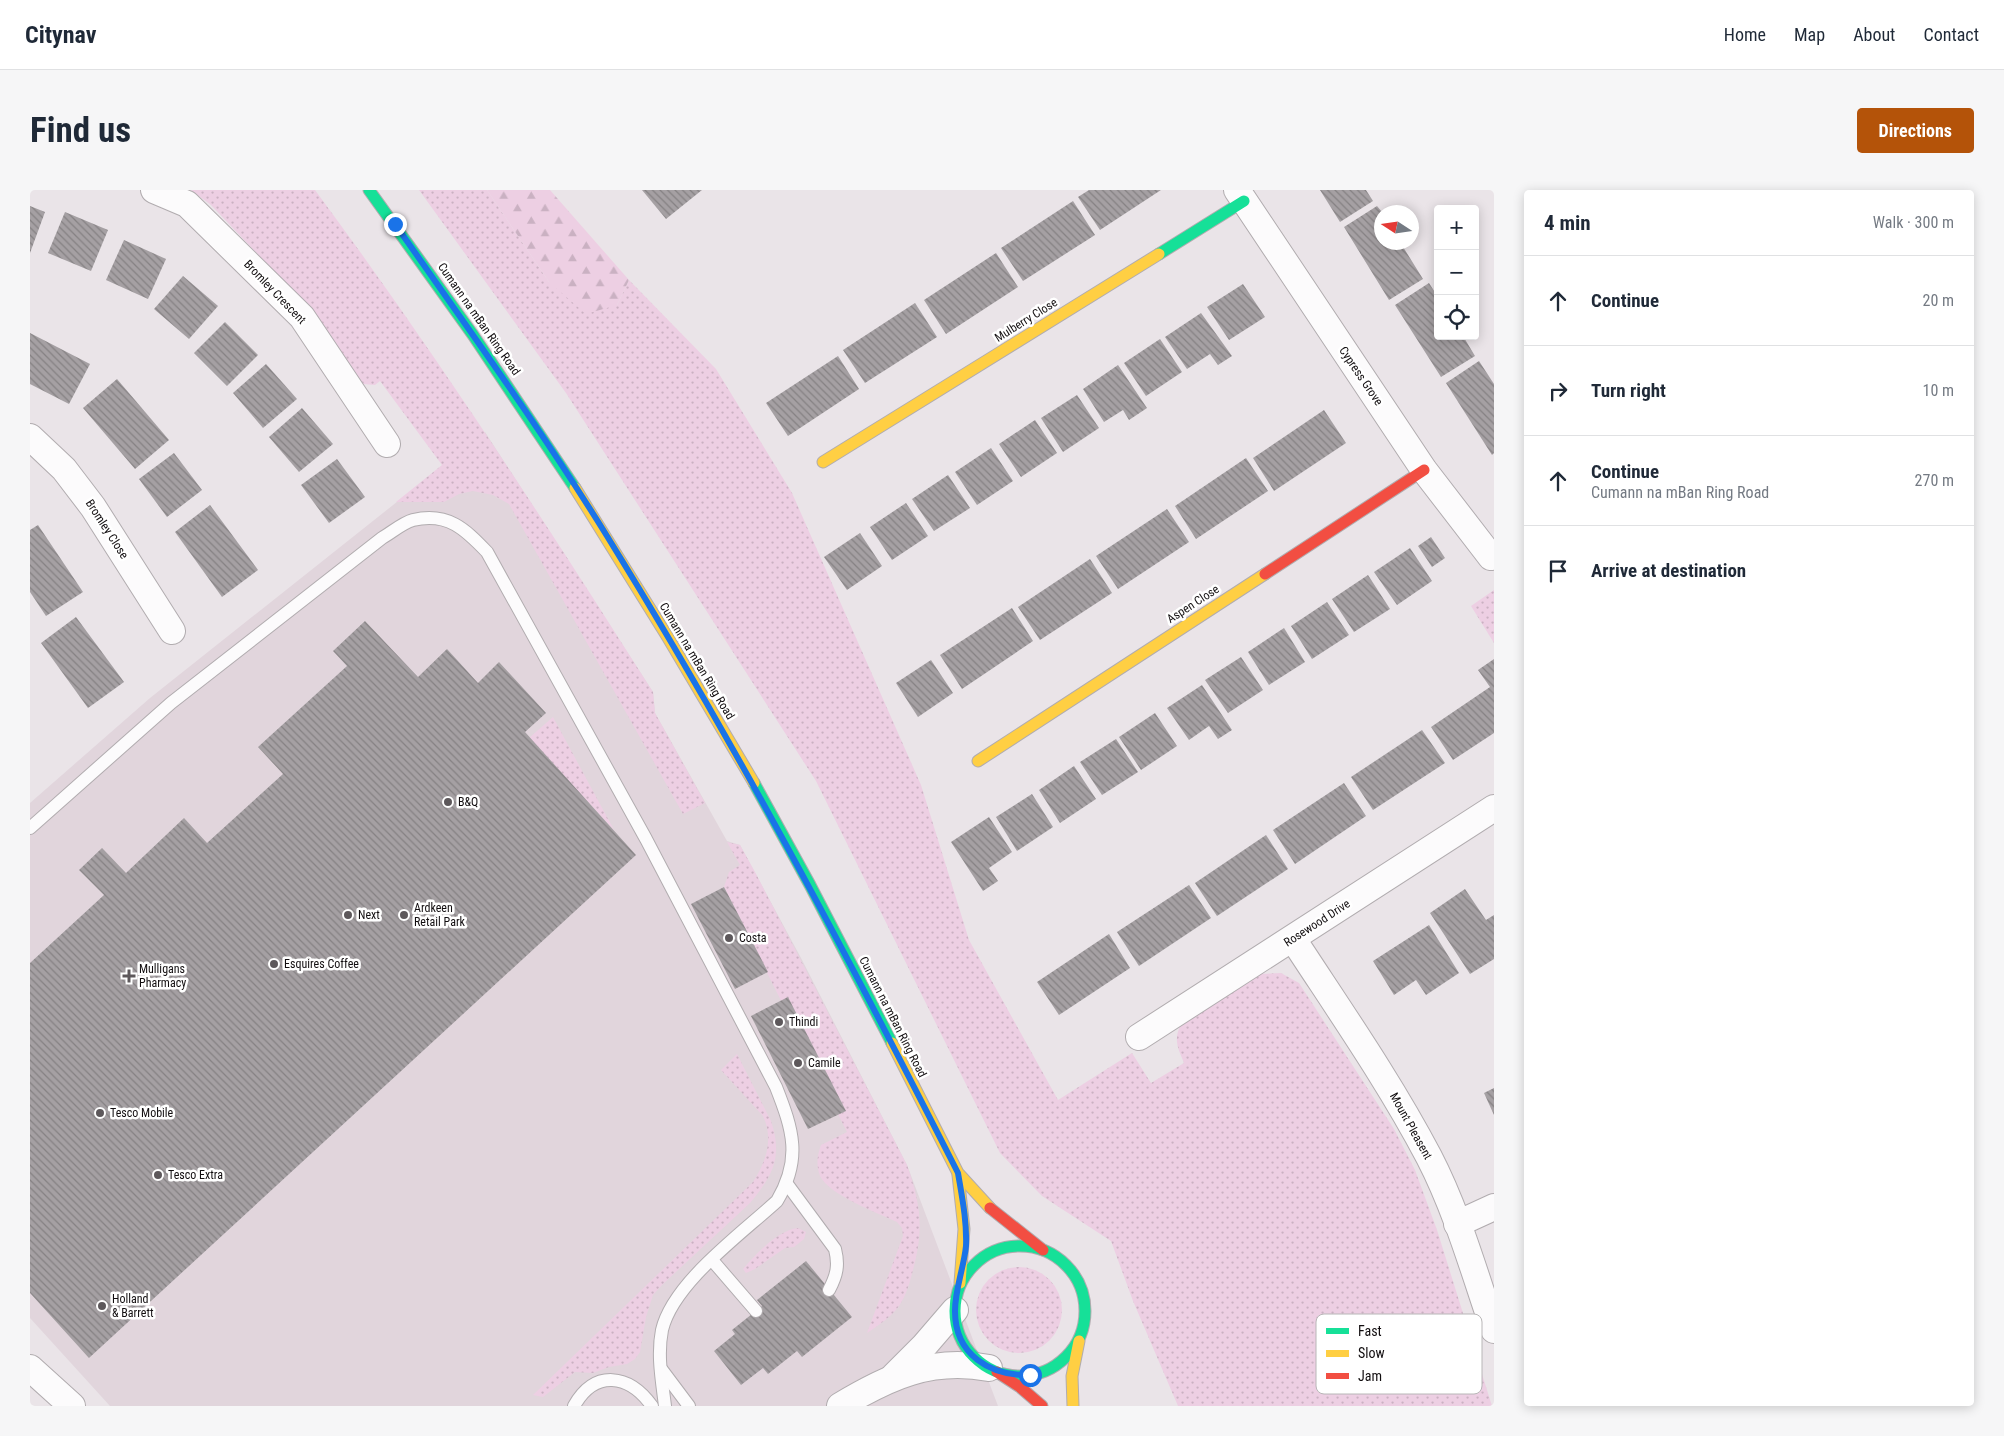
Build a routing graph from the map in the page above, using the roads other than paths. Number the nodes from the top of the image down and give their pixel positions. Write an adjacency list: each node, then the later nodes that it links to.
1 (154, 190): 5 (street, Bromley Crescent)
2 (369, 190): 15 (main road, Cumann na mBan Ring Road)
3 (1240, 195): 6 (main road, Mulberry Close); 7 (street, Cypress Grove)
4 (30, 437): 9 (street, Bromley Close)
5 (387, 444)
6 (823, 462)
7 (1424, 470): 8 (street, Cypress Grove); 10 (main road, Aspen Close)
8 (1490, 557)
9 (172, 631)
10 (978, 760)
11 (1494, 808): 13 (street, Rosewood Drive)
12 (30, 828): 16 (lane)
13 (1293, 938): 14 (street, Rosewood Drive); 18 (street, Mount Pleasent)
14 (1139, 1037)
15 (958, 1173): 19 (main road, Cumann na mBan Ring Road); 22 (main road, Cumann na mBan Ring Road)
16 (787, 1184): 20 (lane); 21 (lane)
17 (1494, 1207): 18 (street)
18 (1457, 1224): 25 (street, Mount Pleasent)
19 (1043, 1250): 22 (main road); 24 (main road)
20 (712, 1260): 23 (lane); 27 (lane)
21 (829, 1290)
22 (957, 1301): 28 (main road); 29 (street)
23 (756, 1311)
24 (1083, 1328): 28 (main road); 37 (main road)
25 (1494, 1330)
26 (30, 1368): 30 (street)
27 (660, 1368): 33 (lane); 34 (lane)
28 (991, 1369): 29 (street); 36 (main road)
29 (894, 1376): 35 (street)
30 (72, 1406)
31 (574, 1406): 32 (lane)
32 (652, 1406)
33 (665, 1406)
34 (689, 1406)
35 (840, 1406)
36 (1042, 1406)
37 (1073, 1406)

